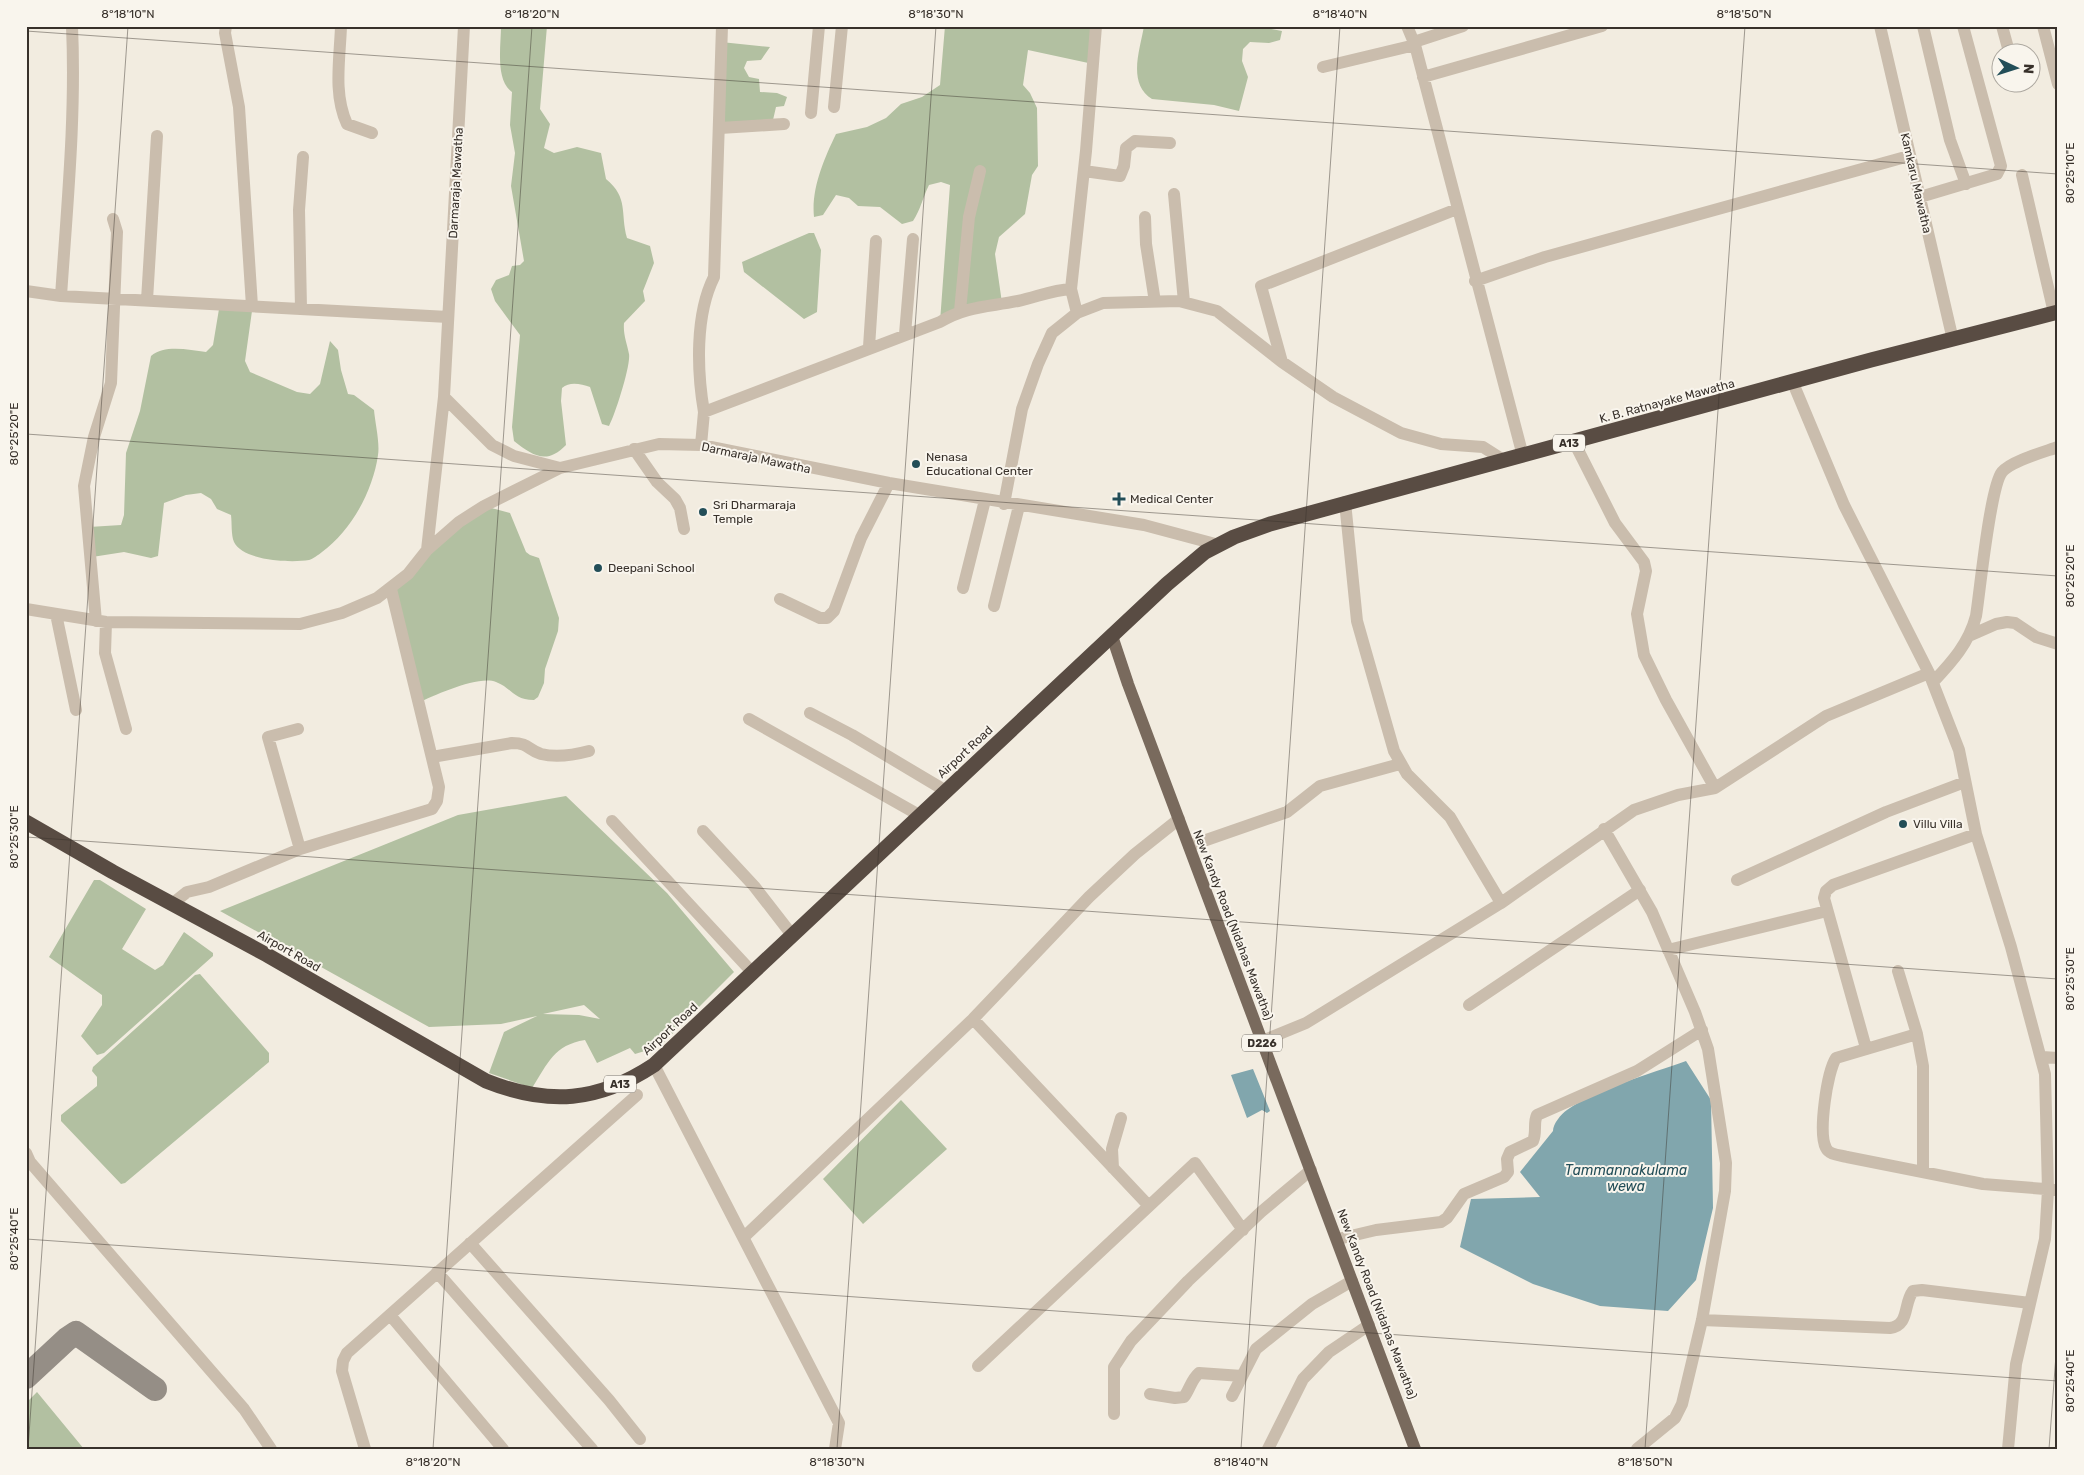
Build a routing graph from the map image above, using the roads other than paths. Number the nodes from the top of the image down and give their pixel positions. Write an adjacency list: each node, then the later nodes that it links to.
1 (72, 26): 45 (street)
2 (226, 26): 50 (street)
3 (341, 26): 26 (street)
4 (464, 26): 55 (street, Darmaraja Mawatha)
5 (722, 26): 25 (street)
6 (819, 26): 23 (street)
7 (842, 26): 22 (street)
8 (1096, 26): 32 (street)
9 (1406, 26): 18 (street)
10 (1463, 26): 18 (street)
11 (1602, 26): 20 (street)
12 (1880, 26): 29 (street, Kamkaru Mawatha)
13 (1923, 26): 34 (street)
14 (1963, 26): 34 (street)
15 (2002, 26): 17 (street)
16 (2043, 26): 21 (street)
17 (2006, 42)
18 (1414, 44): 19 (street); 20 (street)
19 (1323, 67)
20 (1423, 77): 37 (street)
21 (2058, 84)
22 (834, 107)
23 (811, 113)
24 (784, 124): 25 (street)
25 (720, 128): 62 (street)
26 (372, 133)
27 (157, 136): 47 (street)
28 (1170, 143): 32 (street)
29 (1909, 156): 36 (street, Kamkaru Mawatha); 42 (street)
30 (303, 157): 51 (street)
31 (980, 171): 52 (street)
32 (1084, 171): 43 (street)
33 (2022, 175): 54 (street)
34 (1966, 184): 36 (street)
35 (1174, 194): 49 (street)
36 (1920, 197): 57 (street, Kamkaru Mawatha)
37 (1457, 209): 42 (street); 59 (street)
38 (1145, 217): 48 (street)
39 (113, 220): 46 (street)
40 (913, 240): 56 (street)
41 (876, 241): 58 (street)
42 (1475, 281): 67 (street)
43 (1071, 289): 52 (street); 53 (street)
44 (26, 291): 45 (street)
45 (60, 296): 46 (street)
46 (113, 298): 47 (street); 84 (street)
47 (147, 300): 50 (street)
48 (1154, 302): 49 (street); 53 (street)
49 (1184, 302): 59 (street)
50 (252, 306): 51 (street)
51 (301, 308): 55 (street)
52 (960, 311): 56 (street)
53 (1077, 312): 73 (street)
54 (2056, 313): 57 (highway, K. B. Ratnayake Mawatha / A13)
55 (448, 317): 61 (street, Darmaraja Mawatha)
56 (905, 334): 58 (street)
57 (1953, 340): 60 (highway, K. B. Ratnayake Mawatha / A13)
58 (869, 347): 62 (street)
59 (1282, 362): 68 (street)
60 (1792, 383): 63 (highway, K. B. Ratnayake Mawatha / A13); 88 (street)
61 (444, 396): 69 (street, Darmaraja Mawatha); 77 (street)
62 (704, 412): 64 (street)
63 (1574, 442): 67 (highway, K. B. Ratnayake Mawatha / A13); 98 (street)
64 (701, 445): 66 (street, Darmaraja Mawatha); 70 (street, Darmaraja Mawatha)
65 (2058, 447): 85 (street)
66 (634, 449): 69 (street, Darmaraja Mawatha); 75 (street)
67 (1523, 456): 68 (highway, K. B. Ratnayake Mawatha / A13)
68 (1504, 461): 72 (highway, K. B. Ratnayake Mawatha / A13)
69 (560, 468): 77 (street)
70 (888, 483): 71 (street, Darmaraja Mawatha); 80 (street)
71 (985, 500): 73 (street, Darmaraja Mawatha); 78 (street)
72 (1345, 502): 76 (highway, K. B. Ratnayake Mawatha / A13); 96 (street)
73 (1004, 504): 74 (street, Darmaraja Mawatha)
74 (1019, 506): 76 (street, Darmaraja Mawatha); 81 (street)
75 (684, 529)
76 (1219, 545): 86 (highway, K. B. Ratnayake Mawatha / A13)
77 (427, 550): 79 (street)
78 (963, 588)
79 (391, 589): 84 (street); 95 (street)
80 (780, 599)
81 (994, 606)
82 (26, 609): 83 (street)
83 (56, 614): 84 (street); 89 (street)
84 (101, 622): 92 (street)
85 (1971, 635): 87 (street); 88 (street)
86 (1112, 636): 99 (highway, Airport Road / A13); 101 (main road, New Kandy Road (Nidahas Mawatha) / D226)
87 (2058, 644)
88 (1931, 678): 97 (street); 98 (street)
89 (76, 710)
90 (810, 713): 99 (street)
91 (749, 719): 100 (street)
92 (126, 729)
93 (298, 730): 108 (street)
94 (589, 751): 95 (street)
95 (432, 756): 108 (street)
96 (1400, 764): 107 (street); 112 (street)
97 (1965, 782): 106 (street); 109 (street)
98 (1715, 788): 104 (street)
99 (946, 791): 100 (highway, Airport Road / A13)
100 (918, 815): 114 (highway, Airport Road / A13)
101 (1179, 820): 107 (main road, New Kandy Road (Nidahas Mawatha) / D226); 119 (street)
102 (612, 821): 116 (street)
103 (26, 822): 111 (highway, Airport Road / A13)
104 (1604, 829): 110 (street); 112 (street)
105 (703, 831): 114 (street)
106 (1976, 834): 113 (street); 124 (street)
107 (1189, 846): 122 (main road, New Kandy Road (Nidahas Mawatha) / D226)
108 (300, 849): 111 (street)
109 (1737, 880)
110 (1640, 890): 115 (street); 118 (street)
111 (172, 904): 126 (highway, Airport Road / A13)
112 (1501, 904): 122 (street)
113 (1827, 911): 115 (street); 123 (street)
114 (792, 935): 116 (highway, Airport Road / A13)
115 (1668, 950): 120 (street)
116 (752, 972): 126 (highway, Airport Road / A13)
117 (1898, 972): 121 (street)
118 (1469, 1005)
119 (973, 1019): 130 (street); 136 (street)
120 (1702, 1030): 137 (street); 143 (street)
121 (1917, 1034): 123 (street); 132 (street)
122 (1262, 1041): 131 (main road, New Kandy Road (Nidahas Mawatha) / D226)
123 (1866, 1048): 132 (street)
124 (2042, 1057): 125 (street); 133 (street)
125 (2058, 1058)
126 (654, 1065): 136 (street)
127 (637, 1095): 138 (street)
128 (1121, 1118): 130 (street)
129 (26, 1153): 151 (street)
130 (1113, 1168): 134 (street)
131 (1312, 1170): 135 (street); 137 (main road, New Kandy Road (Nidahas Mawatha) / D226)
132 (1923, 1172): 133 (street)
133 (2053, 1190): 141 (street)
134 (1149, 1206): 135 (street); 145 (street)
135 (1243, 1230): 149 (street)
136 (744, 1238): 155 (street)
137 (1338, 1239): 140 (main road, New Kandy Road (Nidahas Mawatha) / D226)
138 (470, 1243): 139 (street); 150 (street)
139 (437, 1272): 142 (street); 154 (street)
140 (1352, 1281): 144 (main road, New Kandy Road (Nidahas Mawatha) / D226); 146 (street)
141 (2030, 1303): 143 (street); 159 (street)
142 (390, 1315): 152 (street); 153 (street)
143 (1702, 1320): 158 (street)
144 (1369, 1325): 156 (street); 157 (main road, New Kandy Road (Nidahas Mawatha) / D226)
145 (978, 1366)
146 (1242, 1376): 147 (street); 148 (street)
147 (1150, 1394)
148 (1232, 1396)
149 (1114, 1414)
150 (640, 1439)
151 (271, 1449)
152 (365, 1449)
153 (504, 1449)
154 (592, 1449)
155 (835, 1449)
156 (1268, 1449)
157 (1415, 1449)
158 (1637, 1449)
159 (2008, 1449)

